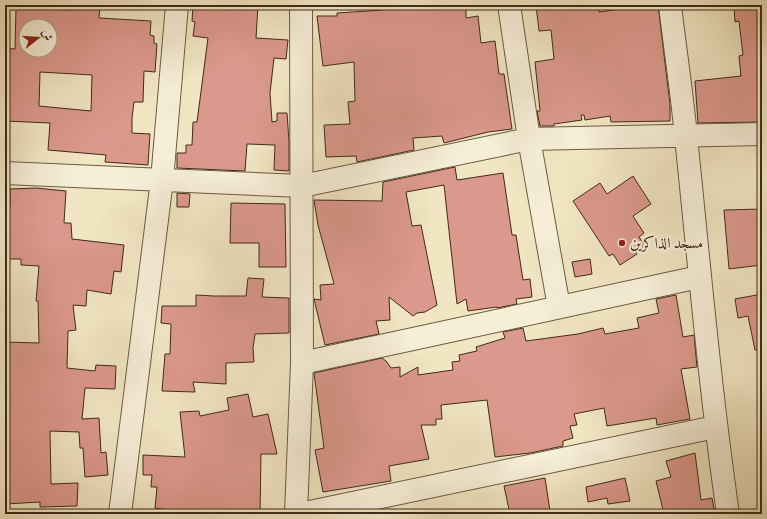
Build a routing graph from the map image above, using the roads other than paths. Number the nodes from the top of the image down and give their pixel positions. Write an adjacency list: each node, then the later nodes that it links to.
1 (177, 5): 9 (street)
2 (301, 5): 10 (street)
3 (509, 5): 7 (street)
4 (670, 5): 6 (street)
5 (762, 134): 6 (street)
6 (686, 136): 7 (street); 11 (street)
7 (529, 139): 10 (street); 12 (street)
8 (5, 173): 9 (street)
9 (162, 180): 10 (street); 15 (street)
10 (302, 186): 13 (street)
11 (699, 277): 12 (street); 14 (street)
12 (560, 307): 13 (street)
13 (302, 363): 16 (street)
14 (715, 427): 17 (street); 18 (street)
15 (120, 514)
16 (296, 514)
17 (300, 514)
18 (728, 514)

